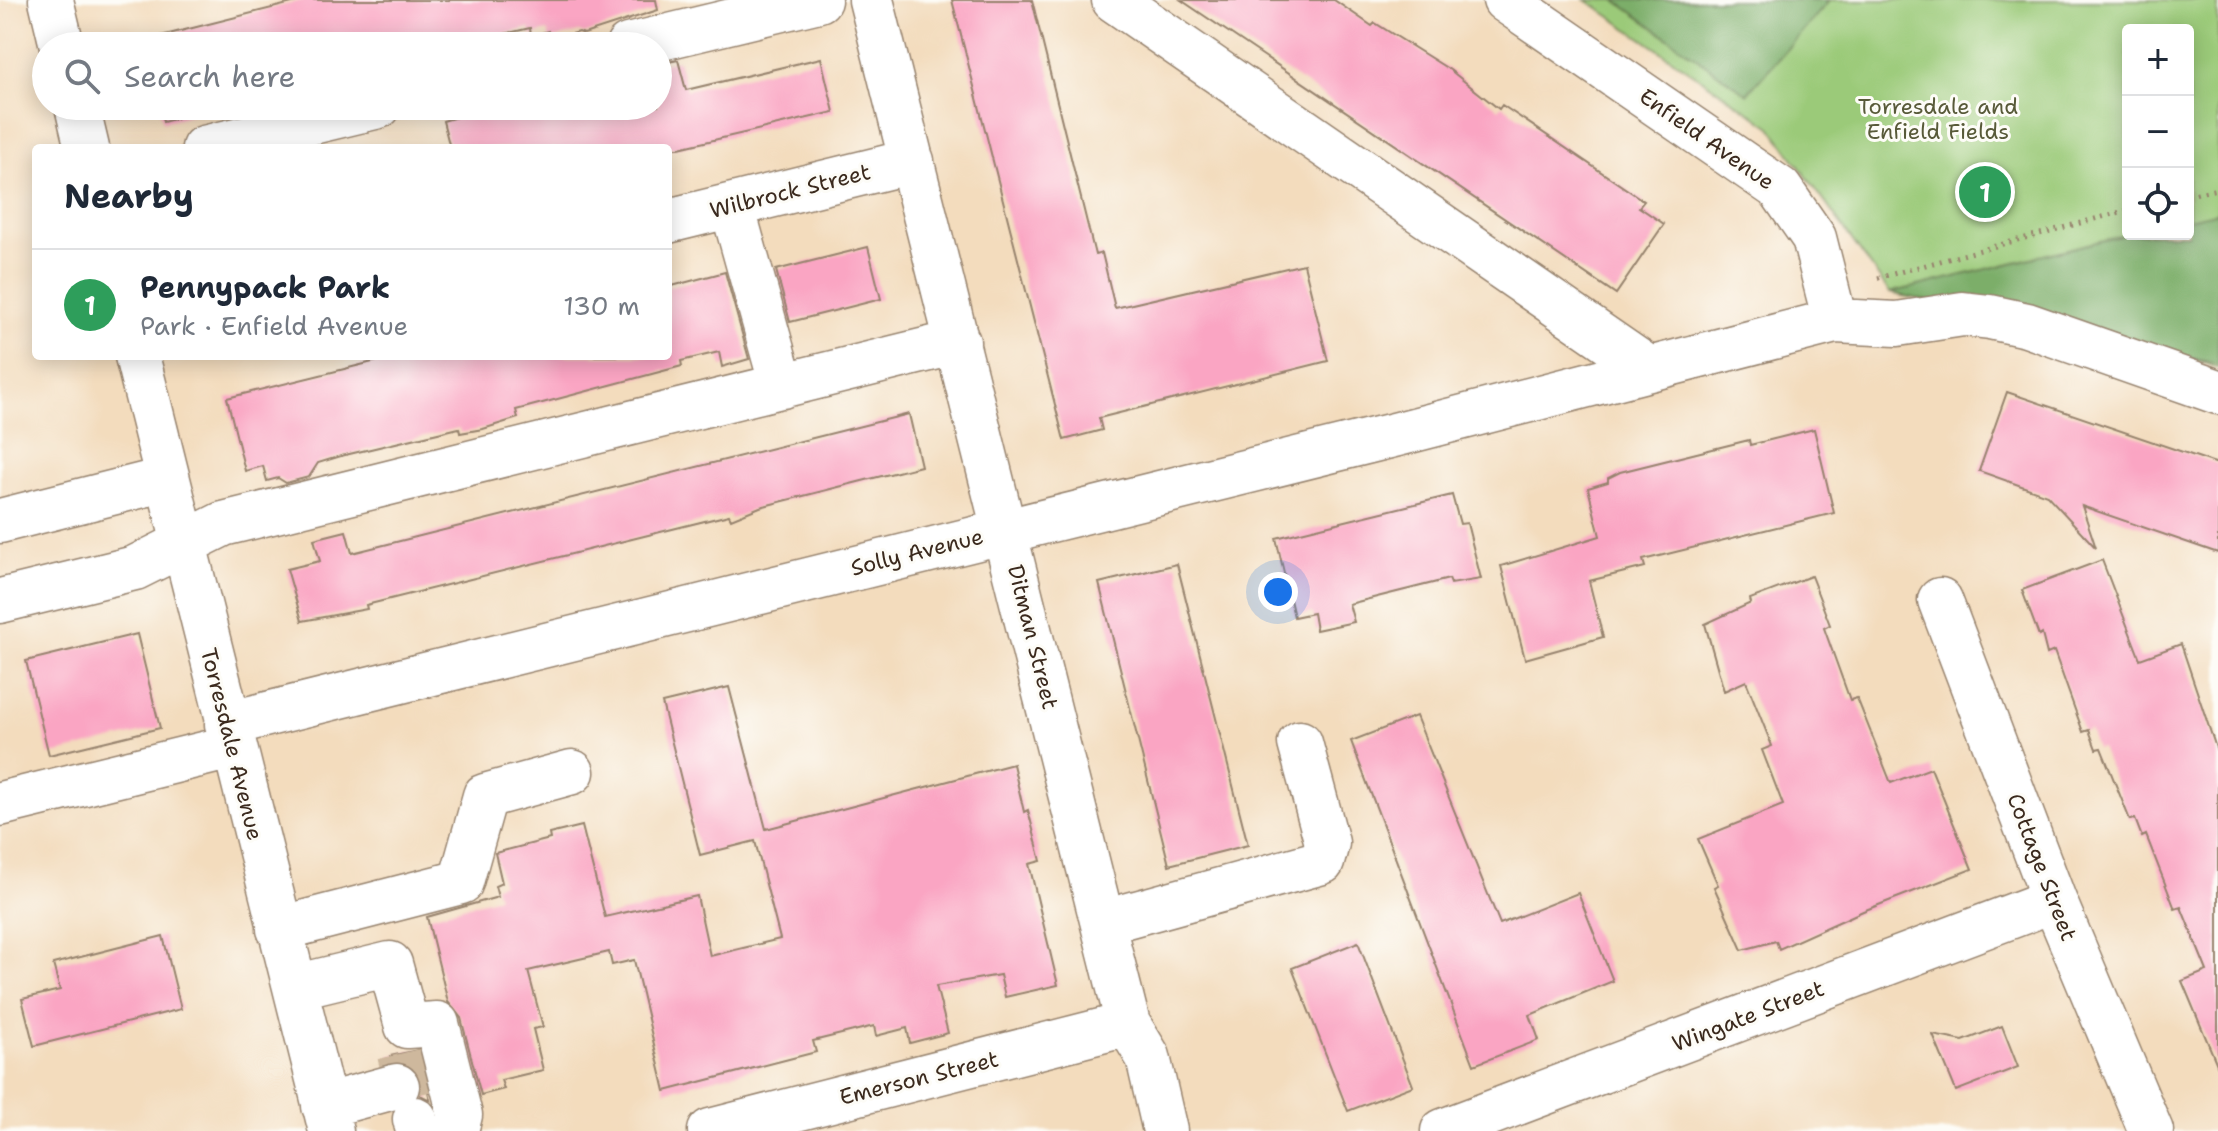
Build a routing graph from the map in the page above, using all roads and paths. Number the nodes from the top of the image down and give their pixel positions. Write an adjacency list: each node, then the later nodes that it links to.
1 (51, 0): 6 (street)
2 (819, 0): 7 (street)
3 (871, 0): 12 (street, Ditman Street)
4 (1114, 0): 21 (street)
5 (1505, 0): 18 (street, Enfield Avenue)
6 (59, 32)
7 (672, 35)
8 (80, 120): 10 (street)
9 (321, 120): 11 (street)
10 (86, 144)
11 (221, 144)
12 (912, 161): 15 (street, Wilbrock Street); 19 (street, Ditman Street)
13 (2218, 189): 14 (path)
14 (2194, 194)
15 (732, 206): 17 (street, Wilbrock Street); 22 (street)
16 (2122, 212): 18 (path)
17 (672, 220)
18 (1832, 308): 21 (street); 23 (street)
19 (958, 342): 22 (street); 26 (street, Ditman Street)
20 (138, 360): 24 (street, Torresdale Avenue)
21 (1628, 373): 26 (street, Solly Avenue)
22 (782, 386): 27 (street)
23 (2218, 392)
24 (167, 479): 25 (street); 27 (street, Torresdale Avenue)
25 (0, 521)
26 (1006, 529): 30 (street, Solly Avenue); 35 (street, Ditman Street)
27 (183, 544): 29 (street); 30 (street, Torresdale Avenue)
28 (1940, 600): 34 (street, Cottage Street)
29 (0, 601)
30 (230, 736): 33 (street, Solly Avenue); 36 (street, Torresdale Avenue)
31 (1300, 743): 35 (street)
32 (572, 772): 36 (street)
33 (0, 804)
34 (2054, 900): 43 (street, Wingate Street); 44 (street, Cottage Street)
35 (1104, 922): 38 (street, Ditman Street)
36 (279, 929): 37 (street, Torresdale Avenue)
37 (295, 987): 39 (street); 40 (street, Torresdale Avenue)
38 (1128, 1024): 41 (street, Emerson Street); 42 (street, Ditman Street)
39 (415, 1091): 40 (street)
40 (327, 1119)
41 (710, 1131)
42 (1165, 1131)
43 (1443, 1131)
44 (2151, 1131)

